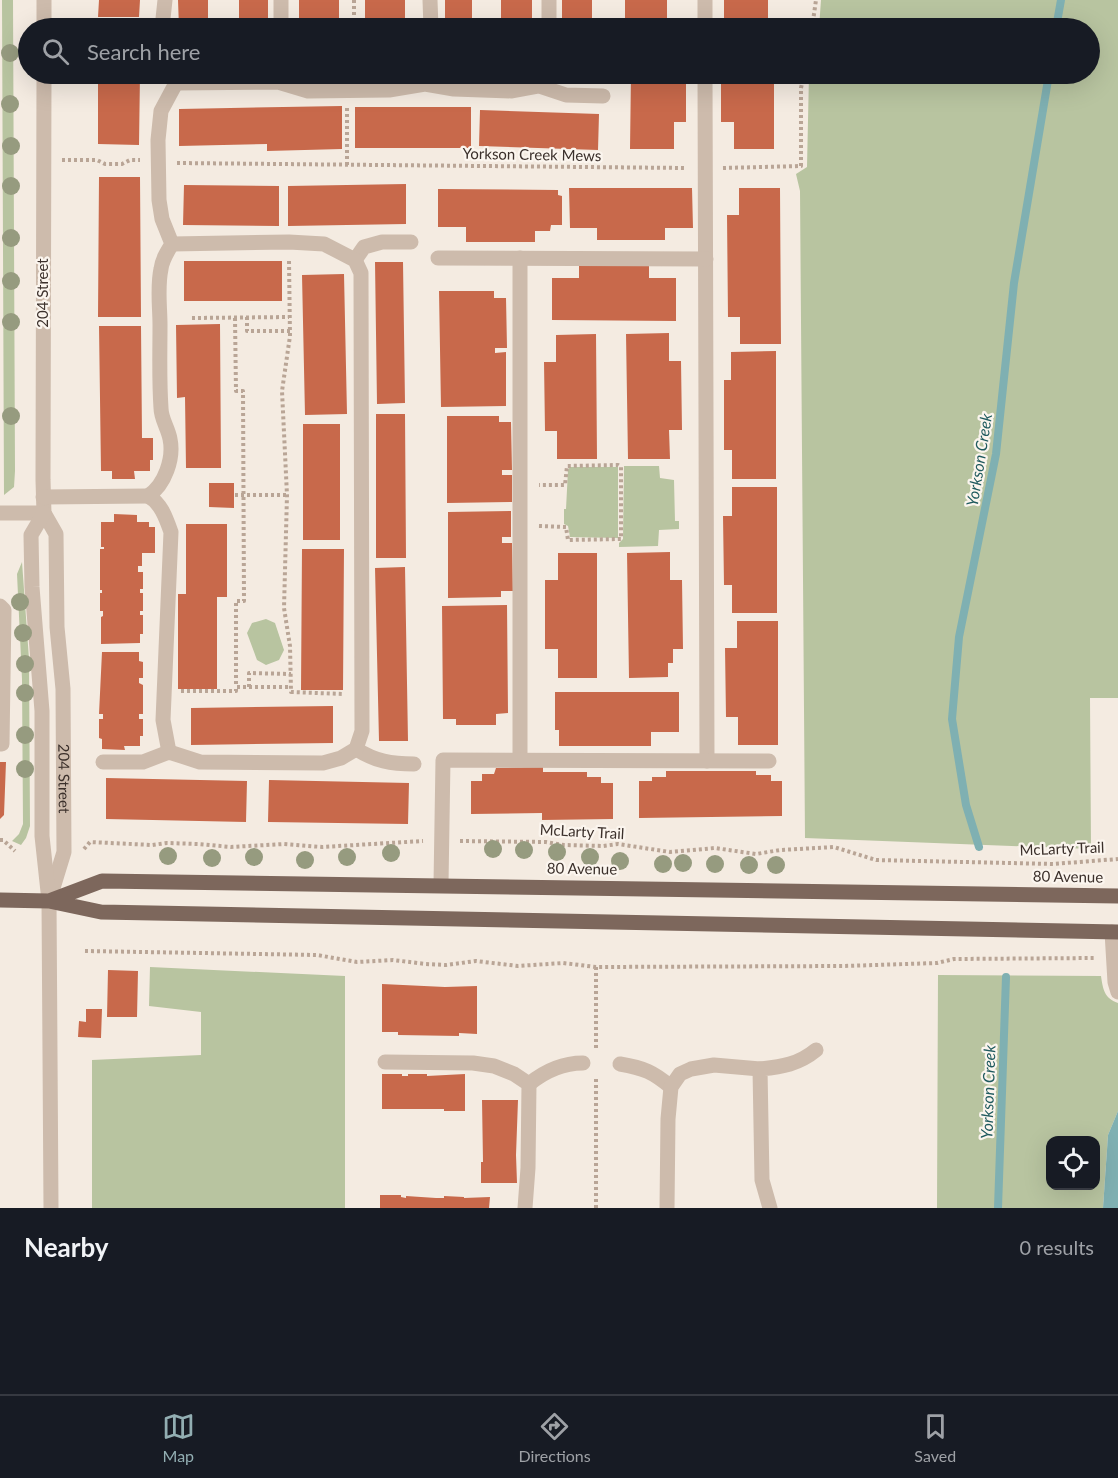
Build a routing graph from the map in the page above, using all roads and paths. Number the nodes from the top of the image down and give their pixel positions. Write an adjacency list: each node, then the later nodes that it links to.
1 (44, 0): 9 (street)
2 (165, 0): 10 (street)
3 (281, 0): 11 (street)
4 (354, 0): 12 (path)
5 (430, 0): 13 (street)
6 (549, 0): 14 (street)
7 (705, 0): 15 (street)
8 (816, 0): 16 (path)
9 (44, 18)
10 (163, 18)
11 (281, 18)
12 (354, 18)
13 (431, 18)
14 (549, 18)
15 (705, 18)
16 (813, 18)
17 (44, 84): 28 (street, 204 Street)
18 (171, 84): 35 (street)
19 (292, 84): 26 (street)
20 (409, 84): 26 (street)
21 (440, 84): 22 (street)
22 (530, 84)
23 (548, 84): 27 (street)
24 (705, 84): 32 (street)
25 (802, 84): 32 (path, Yorkson Creek Mews)
26 (354, 91): 31 (path)
27 (603, 96)
28 (44, 160): 29 (path); 50 (street, 204 Street)
29 (147, 160)
30 (170, 163): 31 (path, Yorkson Creek Mews)
31 (347, 165): 32 (path, Yorkson Creek Mews)
32 (706, 168): 38 (street)
33 (289, 242): 35 (street); 39 (street); 40 (path)
34 (411, 242): 39 (street)
35 (172, 244): 49 (street)
36 (438, 258): 37 (street)
37 (520, 258): 38 (street); 45 (street)
38 (706, 259): 64 (street)
39 (355, 260): 59 (street)
40 (289, 316): 41 (path); 44 (path)
41 (247, 317): 43 (path); 44 (path)
42 (192, 318): 43 (path)
43 (235, 318): 47 (path)
44 (290, 331): 48 (path)
45 (520, 485): 52 (street); 52 (path)
46 (235, 495): 47 (path)
47 (244, 495): 48 (path); 55 (path)
48 (287, 495): 54 (path)
49 (148, 496): 50 (street); 58 (street)
50 (44, 505): 51 (street); 76 (street, 204 Street); 76 (street, 204 Street)
51 (0, 513)
52 (520, 525): 63 (street)
53 (0, 606): 60 (street)
54 (291, 674): 56 (path); 57 (path)
55 (236, 687): 56 (path); 58 (path)
56 (249, 687): 57 (path)
57 (291, 687): 59 (path)
58 (164, 691): 62 (street)
59 (363, 694): 61 (street)
60 (0, 744)
61 (356, 749): 62 (street); 67 (street)
62 (169, 752): 66 (street)
63 (520, 760): 64 (street); 69 (street)
64 (707, 761): 65 (street)
65 (769, 761)
66 (103, 762)
67 (414, 764)
68 (0, 840): 70 (path)
69 (442, 841): 71 (path, McLarty Trail); 72 (path, McLarty Trail); 73 (street)
70 (15, 851)
71 (82, 852)
72 (1118, 859)
73 (441, 885): 74 (main road, 80 Avenue); 76 (main road, 80 Avenue)
74 (1118, 896)
75 (0, 900): 76 (main road, 80 Avenue)
76 (49, 901): 77 (main road, 80 Avenue); 89 (street, 204 Street)
77 (1115, 932): 79 (street)
78 (85, 951): 80 (path)
79 (1113, 958): 80 (path); 81 (street)
80 (596, 967): 84 (path)
81 (1118, 992)
82 (816, 1050): 86 (street)
83 (385, 1062): 87 (street)
84 (592, 1064): 87 (street); 91 (path)
85 (620, 1064): 88 (street)
86 (760, 1069): 88 (street); 93 (street)
87 (529, 1083): 90 (street)
88 (671, 1088): 92 (street)
89 (51, 1208)
90 (525, 1208)
91 (596, 1208)
92 (667, 1208)
93 (770, 1208)

